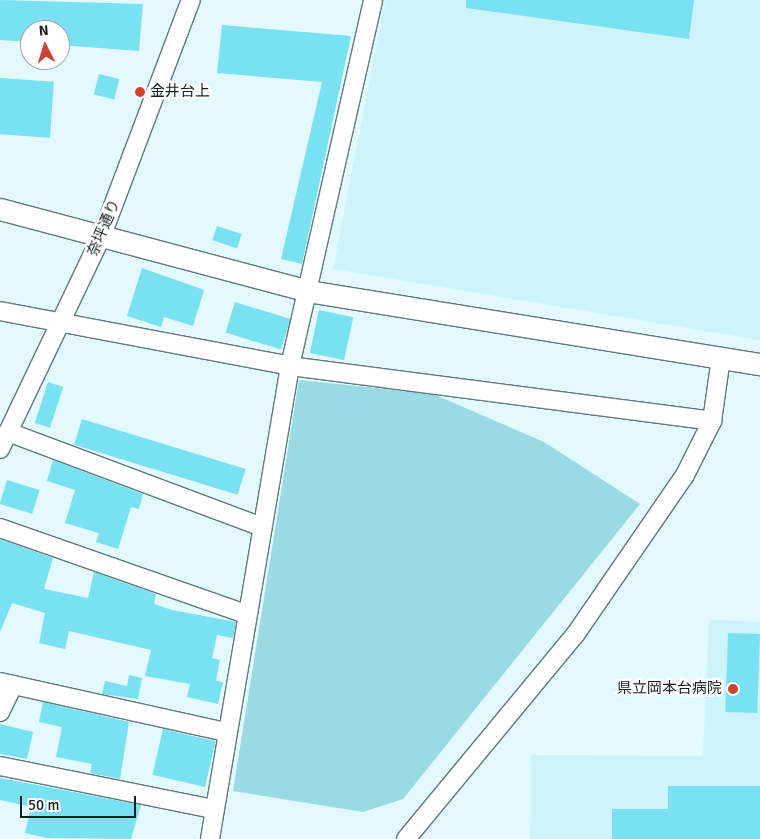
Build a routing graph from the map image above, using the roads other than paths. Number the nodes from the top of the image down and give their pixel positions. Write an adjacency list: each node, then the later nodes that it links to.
1 (191, 0): 4 (street, 奈坪通り)
2 (373, 0): 5 (street)
3 (0, 209): 4 (main road)
4 (102, 235): 5 (main road); 7 (street, 奈坪通り)
5 (308, 291): 8 (main road); 10 (street)
6 (0, 311): 7 (street)
7 (60, 322): 10 (street); 12 (street, 奈坪通り)
8 (721, 358): 9 (main road); 11 (street)
9 (760, 364)
10 (290, 366): 11 (street); 14 (street)
11 (712, 421): 23 (street)
12 (8, 432): 13 (street, 奈坪通り); 14 (street)
13 (0, 449)
14 (262, 527): 16 (street)
15 (0, 528): 16 (street)
16 (246, 614): 19 (street)
17 (6, 684): 18 (street); 19 (street)
18 (0, 712)
19 (226, 732): 21 (street)
20 (0, 766): 21 (street)
21 (214, 809): 22 (street)
22 (210, 839)
23 (406, 839)

